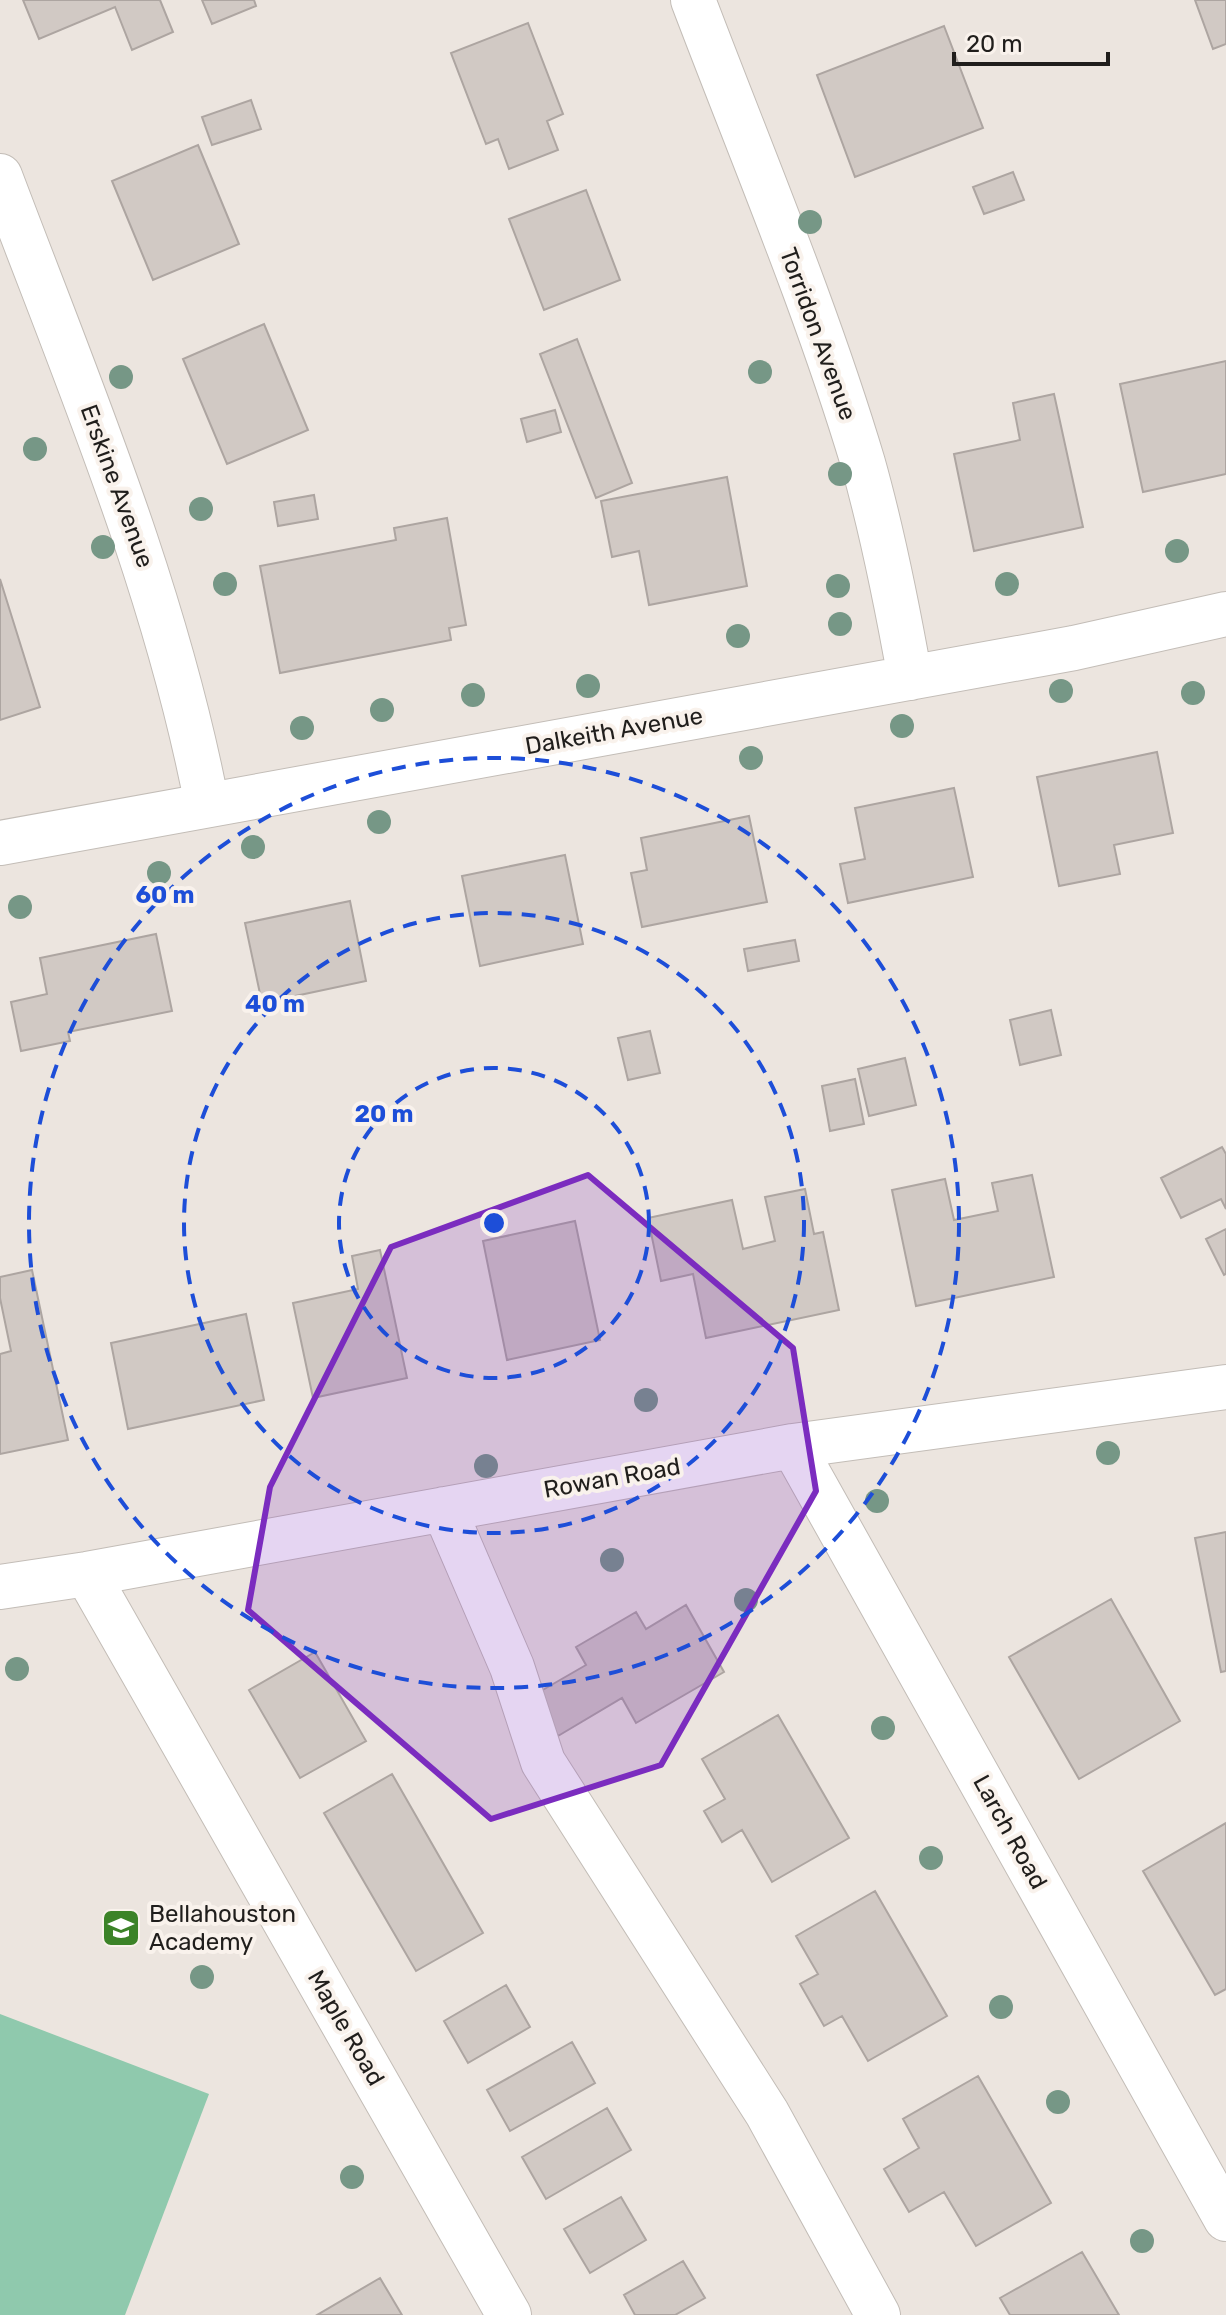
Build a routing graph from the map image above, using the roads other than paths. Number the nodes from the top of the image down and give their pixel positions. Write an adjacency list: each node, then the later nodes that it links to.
1 (693, 0): 4 (street, Torridon Avenue)
2 (0, 176): 5 (street, Erskine Avenue)
3 (1226, 614): 4 (street, Dalkeith Avenue)
4 (910, 678): 5 (street, Dalkeith Avenue)
5 (207, 805): 6 (street, Dalkeith Avenue)
6 (0, 843)
7 (1226, 1387): 8 (street, Rowan Road)
8 (793, 1446): 9 (street, Rowan Road); 12 (street, Larch Road)
9 (444, 1509): 10 (street, Rowan Road); 14 (street)
10 (87, 1574): 11 (street, Rowan Road); 13 (street, Maple Road)
11 (0, 1587)
12 (1226, 2219)
13 (509, 2315)
14 (878, 2315)

